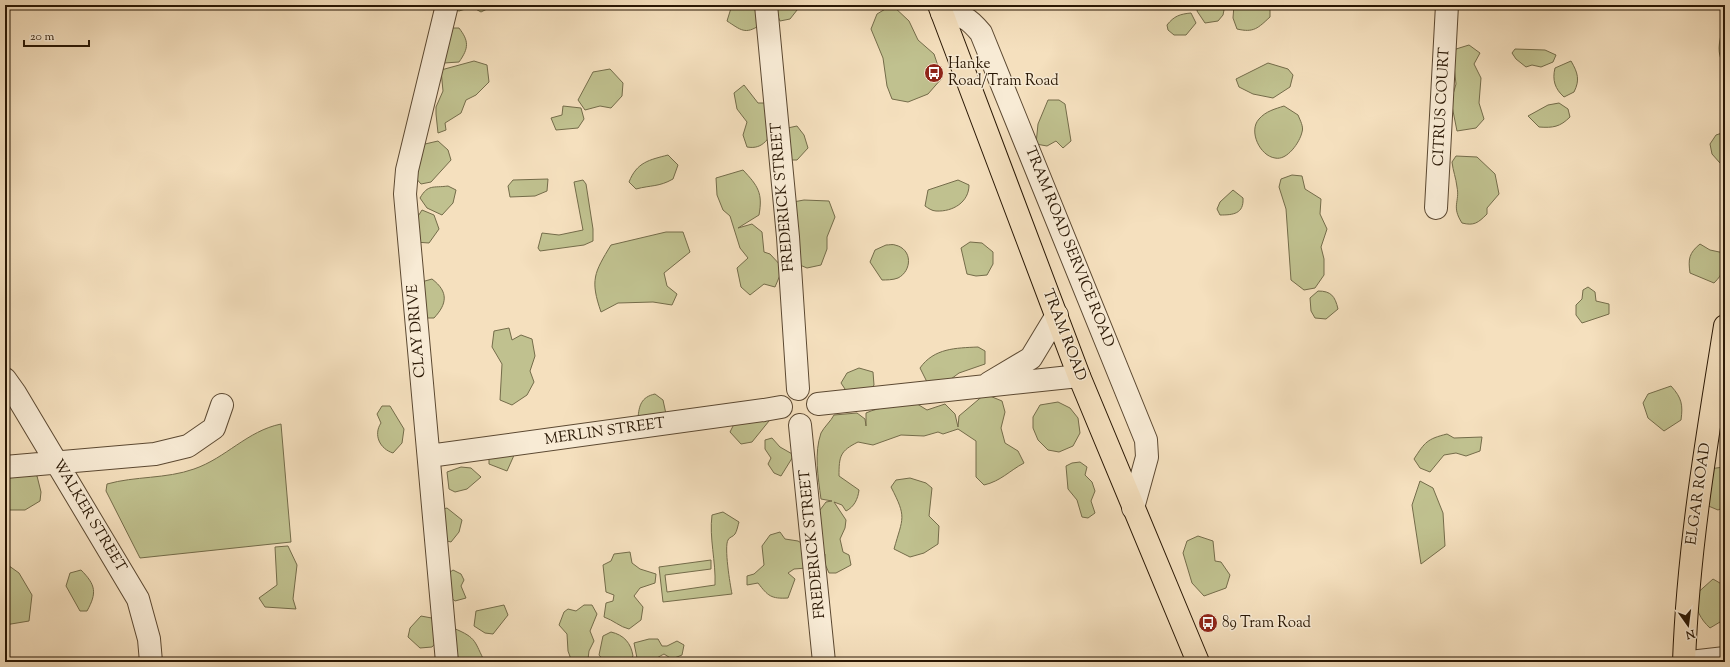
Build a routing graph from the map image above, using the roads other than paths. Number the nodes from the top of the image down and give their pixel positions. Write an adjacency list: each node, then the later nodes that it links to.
1 (447, 5): 16 (street, CLAY DRIVE)
2 (766, 5): 11 (street, FREDERICK STREET)
3 (1447, 5): 5 (street, CITRUS COURT)
4 (940, 9): 6 (main road, TRAM ROAD); 19 (street, TRAM ROAD SERVICE ROAD)
5 (1436, 208)
6 (1057, 316): 8 (main road, TRAM ROAD); 10 (street)
7 (1725, 326): 25 (main road, ELGAR ROAD)
8 (1079, 376): 10 (street); 19 (main road, TRAM ROAD)
9 (5, 379): 17 (street, WALKER STREET)
10 (982, 387): 12 (street)
11 (798, 389): 12 (street); 14 (street)
12 (818, 404): 15 (street)
13 (222, 405): 17 (street)
14 (781, 407): 15 (street); 16 (street, MERLIN STREET)
15 (800, 426): 23 (street, FREDERICK STREET)
16 (429, 456): 22 (street, CLAY DRIVE)
17 (56, 462): 18 (street); 21 (street, WALKER STREET)
18 (5, 467)
19 (1133, 508): 24 (main road, TRAM ROAD)
20 (1725, 658): 26 (street)
21 (151, 662)
22 (447, 662)
23 (824, 662)
24 (1198, 662)
25 (1684, 662)
26 (1690, 662)

